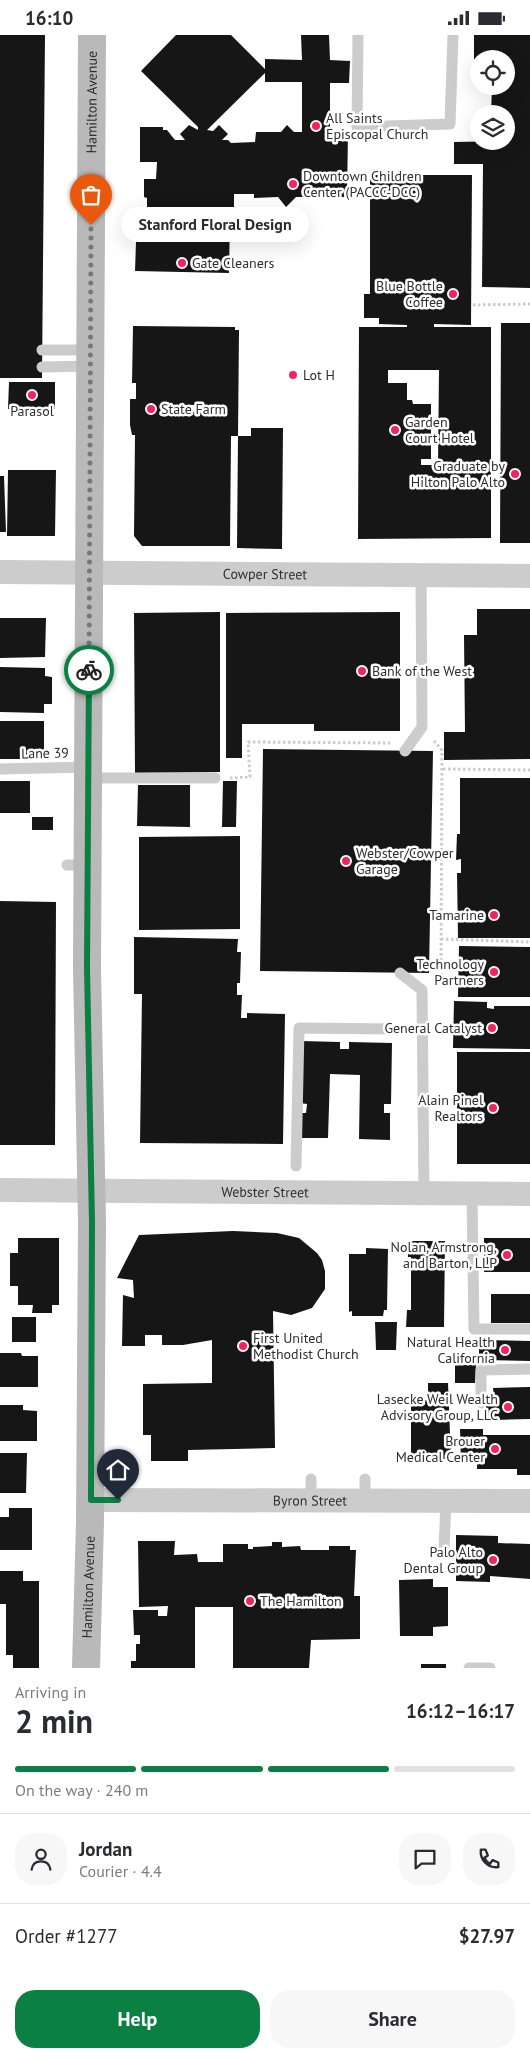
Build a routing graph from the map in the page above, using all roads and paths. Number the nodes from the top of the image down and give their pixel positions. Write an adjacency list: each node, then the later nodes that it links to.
1 (92, 35): 7 (street, Hamilton Avenue)
2 (358, 35): 3 (lane)
3 (453, 35)
4 (530, 304): 5 (path)
5 (473, 305)
6 (42, 350): 7 (lane)
7 (90, 358): 8 (lane); 10 (street, Hamilton Avenue)
8 (42, 367)
9 (0, 572): 10 (street, Cowper Street)
10 (89, 573): 11 (street, Cowper Street); 19 (street, Hamilton Avenue)
11 (420, 575): 12 (street, Cowper Street); 13 (lane)
12 (530, 576)
13 (422, 727): 14 (path); 15 (lane)
14 (436, 743): 15 (path); 17 (path)
15 (408, 747): 20 (path)
16 (0, 769): 19 (lane, Lane 39)
17 (442, 769): 18 (path); 22 (path)
18 (530, 770)
19 (90, 773): 21 (lane, Lane 39); 29 (street, Hamilton Avenue)
20 (250, 777)
21 (215, 779)
22 (441, 939): 23 (path); 25 (path)
23 (530, 942)
24 (400, 973): 25 (lane)
25 (422, 990): 30 (lane)
26 (394, 1029): 27 (lane)
27 (296, 1166)
28 (0, 1190): 29 (street, Webster Street)
29 (92, 1191): 30 (street, Webster Street); 36 (street, Hamilton Avenue)
30 (424, 1194): 31 (street, Webster Street)
31 (472, 1194): 32 (street, Webster Street); 33 (lane)
32 (530, 1194)
33 (530, 1329)
34 (530, 1369): 35 (lane)
35 (481, 1403)
36 (91, 1500): 37 (street, Byron Street); 40 (street, Hamilton Avenue)
37 (446, 1500): 38 (street, Byron Street); 39 (lane)
38 (530, 1501)
39 (444, 1550)
40 (86, 1668)
41 (468, 1668): 42 (lane)
42 (490, 1668)

